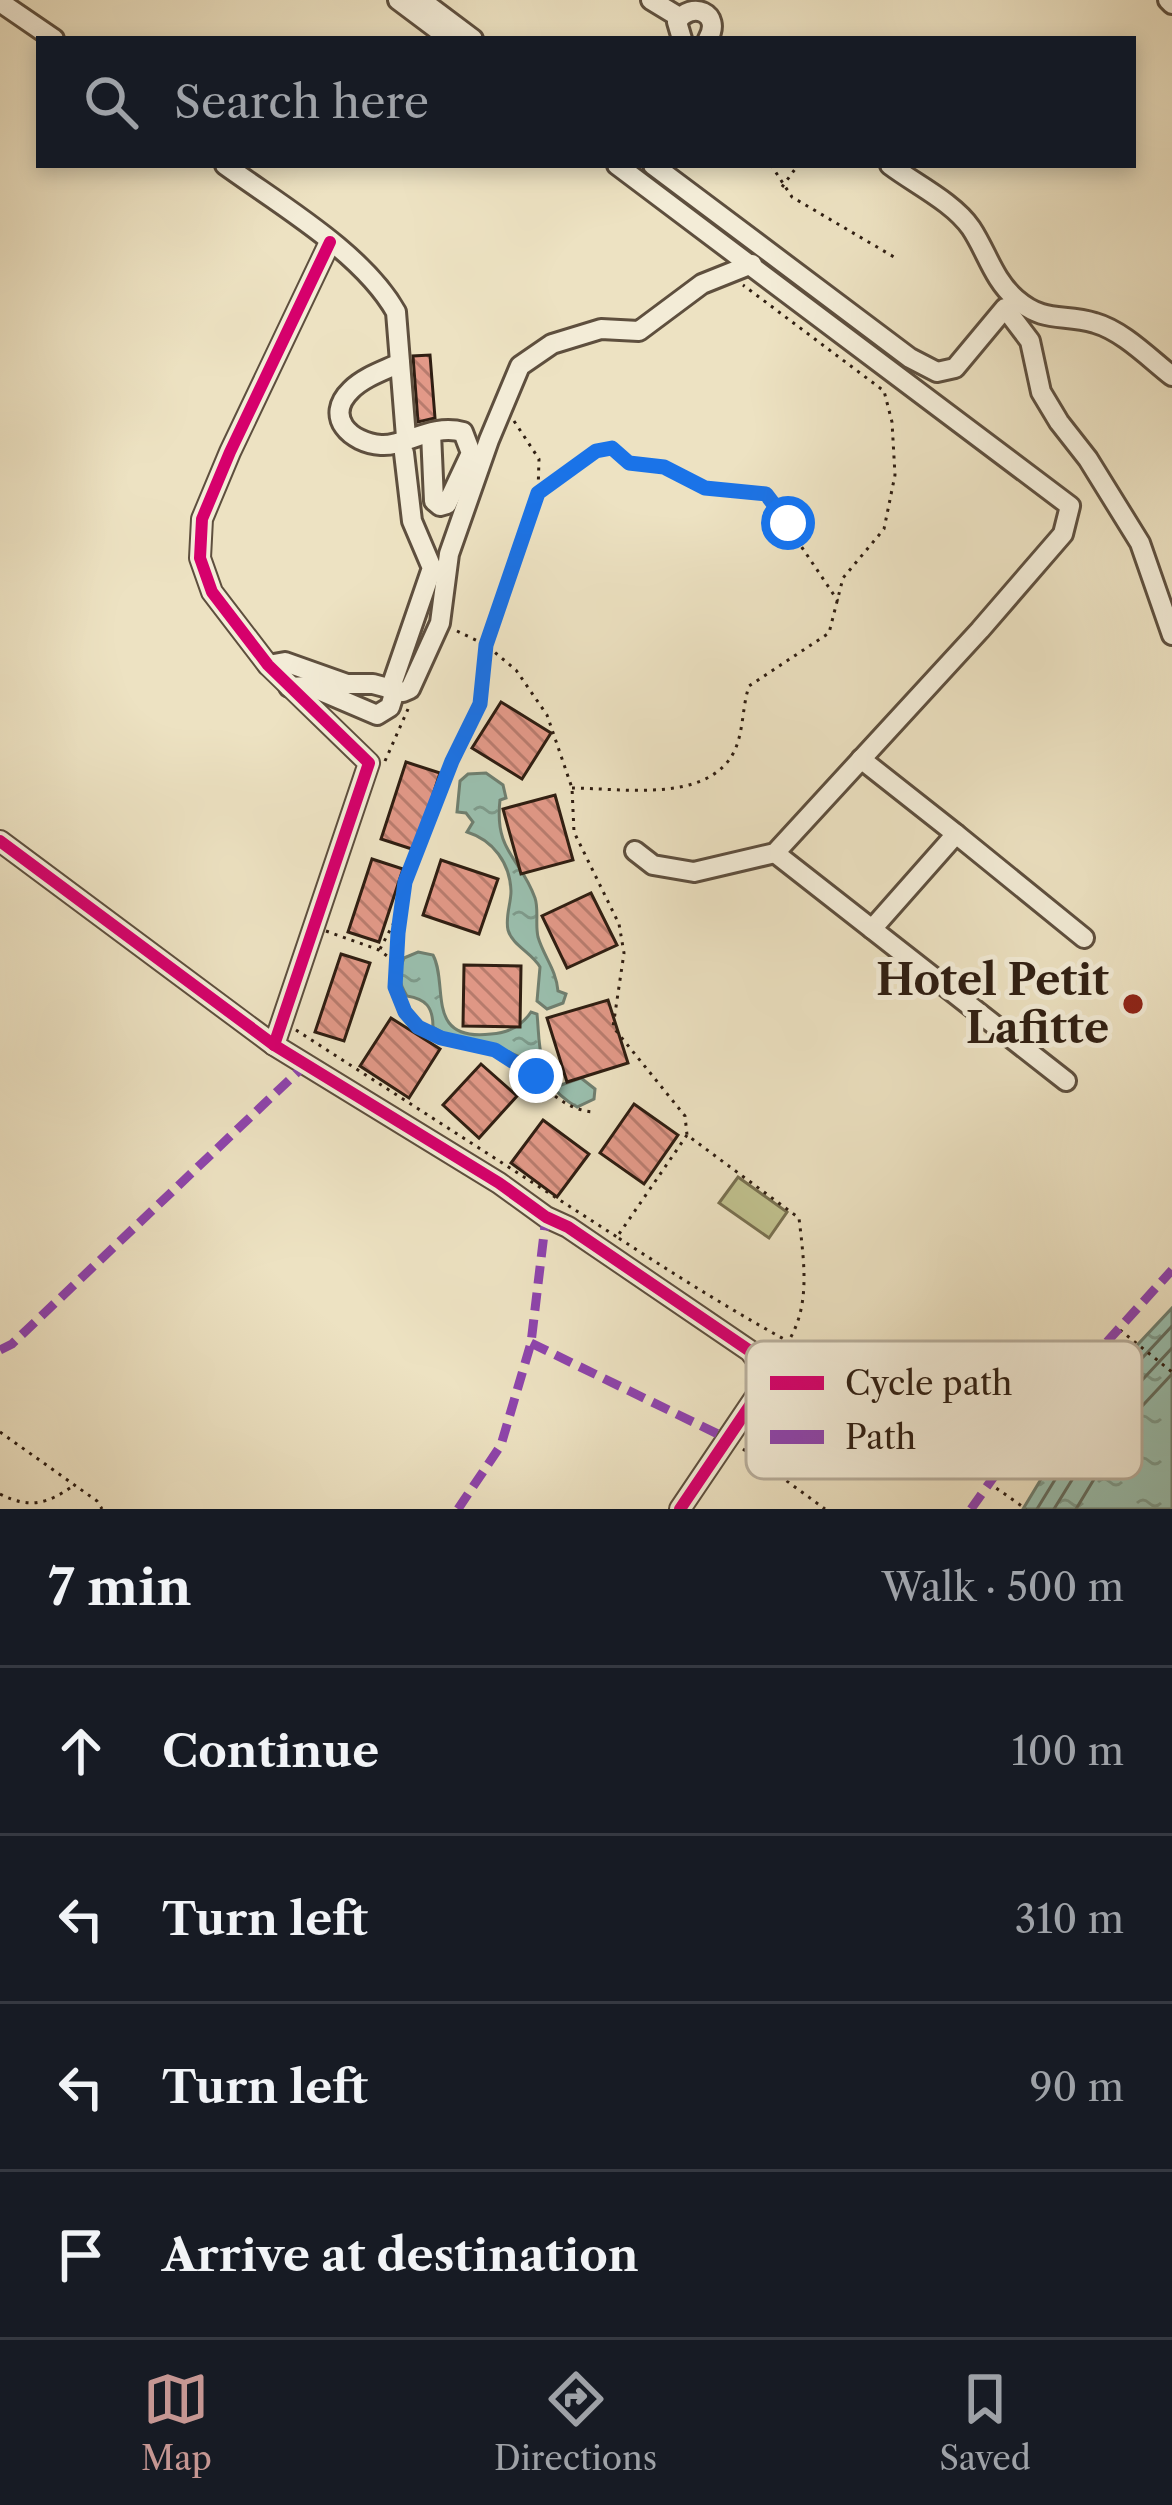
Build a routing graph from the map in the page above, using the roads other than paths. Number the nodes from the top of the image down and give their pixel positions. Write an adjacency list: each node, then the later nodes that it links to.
1 (398, 0): 7 (street)
2 (421, 0): 8 (street)
3 (651, 0): 6 (street)
4 (0, 2): 5 (street)
5 (33, 12)
6 (679, 17): 9 (street); 10 (street)
7 (446, 36)
8 (469, 36)
9 (681, 36)
10 (712, 36)
11 (230, 168): 15 (street)
12 (621, 168): 16 (street)
13 (657, 168): 17 (street)
14 (894, 168): 17 (street)
15 (330, 242): 18 (street); 25 (street)
16 (752, 265): 27 (street); 28 (street)
17 (1010, 303): 19 (street); 24 (street)
18 (400, 363): 21 (street); 21 (street)
19 (1172, 376)
20 (431, 433): 21 (street); 22 (street); 22 (street)
21 (405, 445): 23 (street)
22 (440, 506): 23 (street)
23 (412, 521): 27 (street)
24 (1172, 634)
25 (268, 665): 26 (street); 27 (street)
26 (289, 687): 27 (street); 35 (street)
27 (392, 692)
28 (860, 759): 29 (street); 32 (street)
29 (956, 834): 33 (street); 34 (street)
30 (0, 841): 35 (street)
31 (634, 851): 32 (street)
32 (776, 853): 33 (street)
33 (872, 929): 36 (street)
34 (1084, 938)
35 (274, 1045): 37 (street)
36 (1066, 1081)
37 (746, 1348)
38 (746, 1411): 39 (street)
39 (680, 1509)

